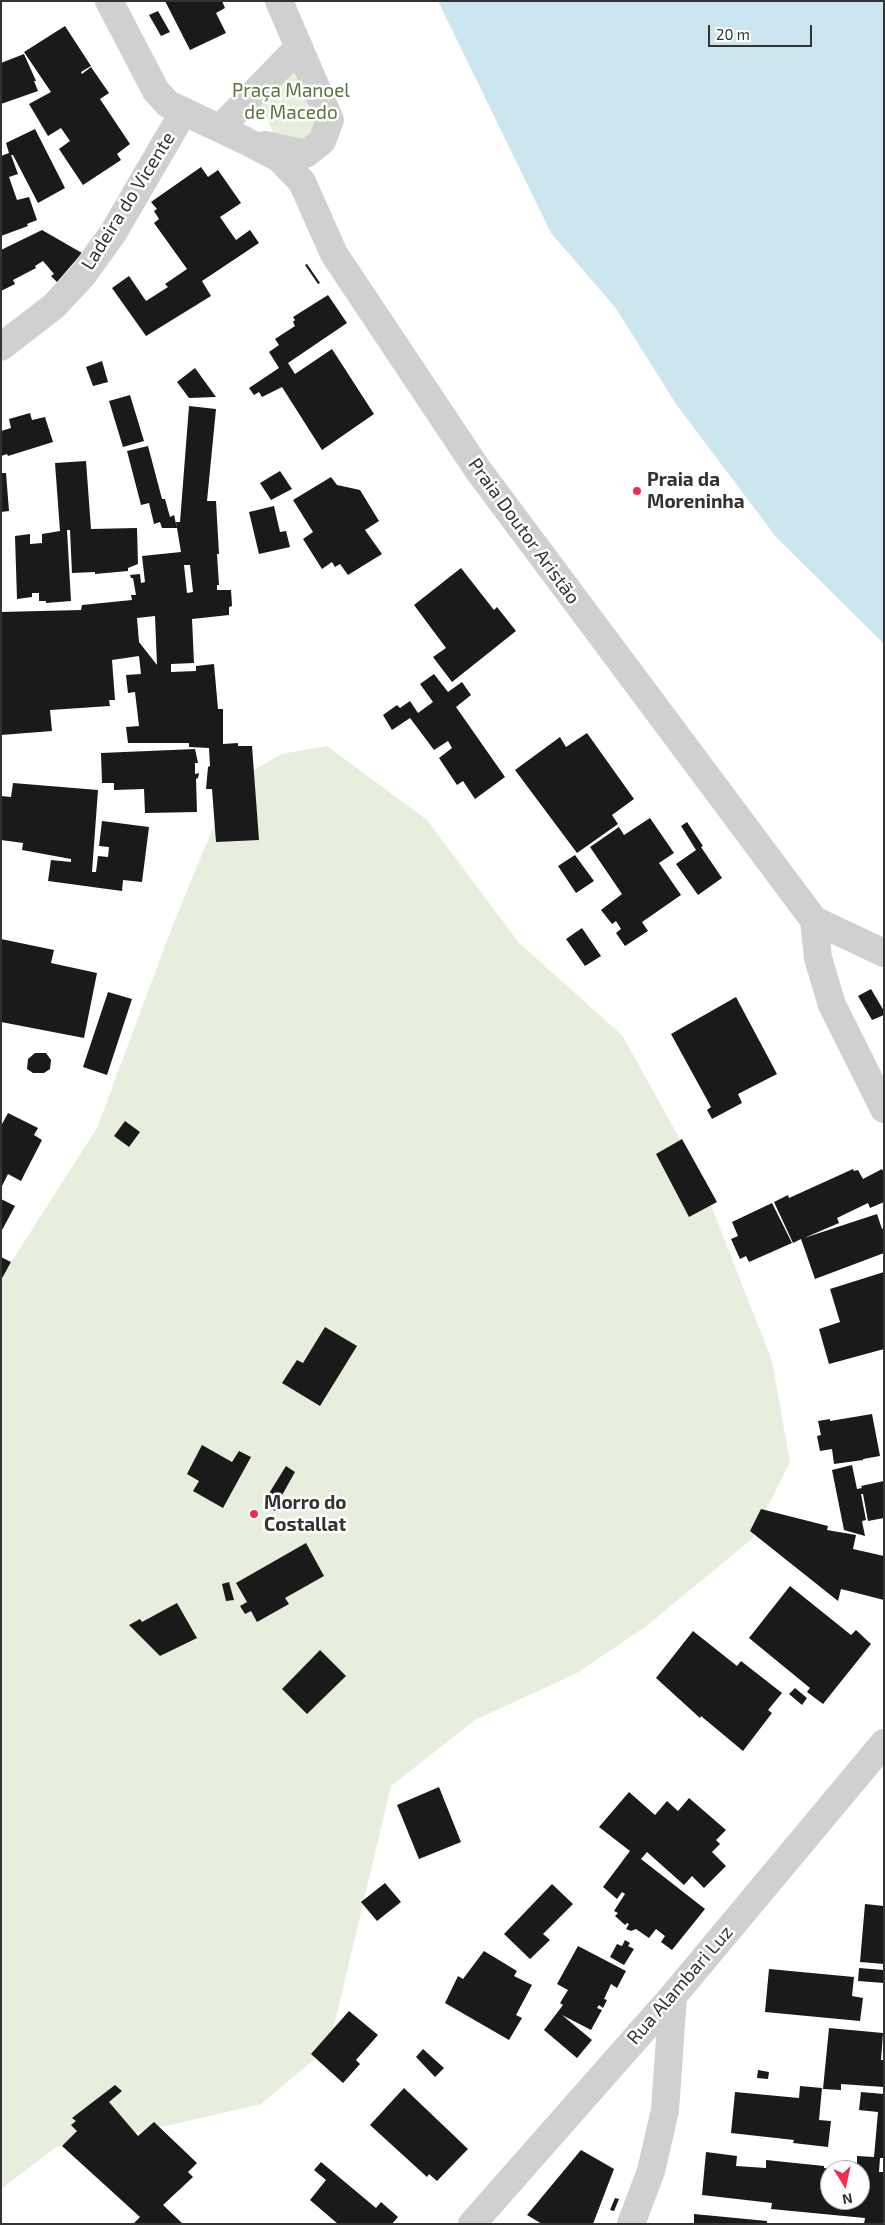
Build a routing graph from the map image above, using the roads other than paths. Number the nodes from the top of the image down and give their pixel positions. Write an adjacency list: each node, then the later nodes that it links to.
1 (109, 1): 4 (street)
2 (279, 1): 3 (street)
3 (299, 47): 5 (street); 6 (street)
4 (184, 111): 5 (street); 7 (street, Ladeira do Vicente)
5 (220, 128): 6 (street)
6 (246, 141): 8 (street, Praia Doutor Aristão)
7 (1, 347)
8 (814, 920): 9 (street); 10 (street)
9 (884, 953)
10 (884, 1109)
11 (884, 1743): 12 (street, Rua Alambari Luz)
12 (673, 1996): 13 (street, Rua Alambari Luz); 14 (street)
13 (472, 2224)
14 (632, 2224)

